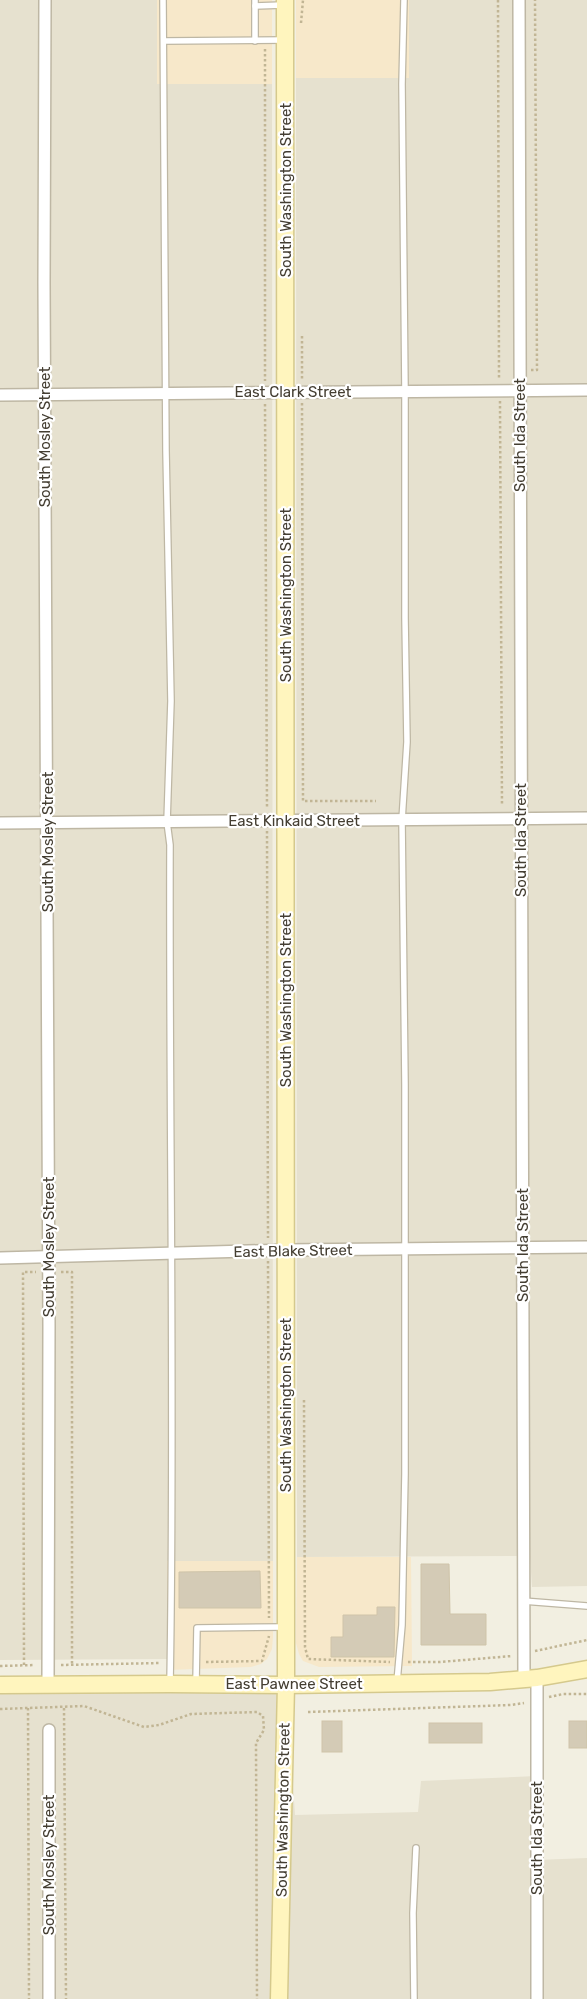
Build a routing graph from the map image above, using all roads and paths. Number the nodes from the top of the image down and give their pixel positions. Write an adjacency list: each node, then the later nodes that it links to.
1 (45, 0): 20 (street, South Mosley Street)
2 (163, 0): 12 (lane)
3 (303, 0): 9 (path)
4 (404, 0): 17 (lane)
5 (519, 0): 14 (street, South Ida Street)
6 (535, 0): 14 (path)
7 (255, 3): 8 (lane); 10 (lane)
8 (285, 3): 11 (street, South Washington Street)
9 (301, 26)
10 (255, 40): 11 (lane); 12 (lane)
11 (285, 40): 18 (street, South Washington Street)
12 (164, 41): 19 (lane)
13 (302, 332): 18 (path)
14 (519, 371): 15 (street, South Ida Street)
15 (519, 390): 16 (street, East Clark Street); 17 (street, East Clark Street); 24 (street, South Ida Street)
16 (587, 390)
17 (405, 391): 18 (street, East Clark Street); 25 (lane)
18 (294, 392): 19 (street, East Clark Street); 22 (path); 26 (street, South Washington Street)
19 (166, 393): 20 (street, East Clark Street); 27 (lane)
20 (45, 394): 21 (street, East Clark Street); 29 (street, South Mosley Street)
21 (0, 395)
22 (376, 801)
23 (587, 818): 24 (street, East Kinkaid Street)
24 (521, 819): 25 (street, East Kinkaid Street); 31 (street, South Ida Street)
25 (402, 820): 26 (street, East Kinkaid Street); 32 (lane)
26 (286, 821): 27 (street, East Kinkaid Street); 33 (street, South Washington Street)
27 (167, 822): 29 (street, East Kinkaid Street); 34 (lane)
28 (0, 823): 29 (street, East Kinkaid Street)
29 (48, 823): 36 (street, South Mosley Street)
30 (587, 1247): 31 (street, East Blake Street)
31 (522, 1248): 32 (street, East Blake Street); 38 (street, South Ida Street)
32 (405, 1249): 33 (street, East Blake Street); 45 (lane)
33 (286, 1250): 34 (street, East Blake Street); 40 (street, South Washington Street)
34 (172, 1254): 36 (street, East Blake Street); 46 (lane)
35 (0, 1258): 36 (street, East Blake Street)
36 (49, 1258): 47 (street, South Mosley Street)
37 (304, 1400): 45 (path)
38 (524, 1601): 39 (lane); 42 (street, South Ida Street)
39 (587, 1606)
40 (286, 1627): 44 (lane); 56 (street, South Washington Street)
41 (587, 1640): 42 (path)
42 (524, 1654): 45 (path); 50 (street, South Ida Street)
43 (262, 1661): 44 (path)
44 (197, 1662): 54 (lane)
45 (398, 1662): 55 (lane)
46 (170, 1663): 47 (path); 53 (lane)
47 (48, 1665): 48 (path); 52 (street, South Mosley Street)
48 (0, 1666)
49 (587, 1669): 50 (street, East Pawnee Street)
50 (530, 1679): 55 (street, East Pawnee Street); 58 (street, South Ida Street)
51 (0, 1684): 52 (street, East Pawnee Street)
52 (48, 1684): 53 (street, East Pawnee Street)
53 (170, 1684): 54 (street, East Pawnee Street)
54 (196, 1684): 56 (street, East Pawnee Street)
55 (396, 1684): 56 (street, East Pawnee Street)
56 (286, 1685): 69 (street, South Washington Street)
57 (587, 1694): 58 (path)
58 (537, 1700): 62 (path); 71 (street, South Ida Street)
59 (0, 1708): 60 (path)
60 (28, 1708): 61 (path); 65 (path)
61 (64, 1708): 67 (path); 68 (path)
62 (308, 1712)
63 (49, 1730): 66 (street, South Mosley Street)
64 (416, 1848): 70 (lane)
65 (29, 1999)
66 (49, 1999)
67 (66, 1999)
68 (257, 1999)
69 (279, 1999)
70 (414, 1999)
71 (537, 1999)

